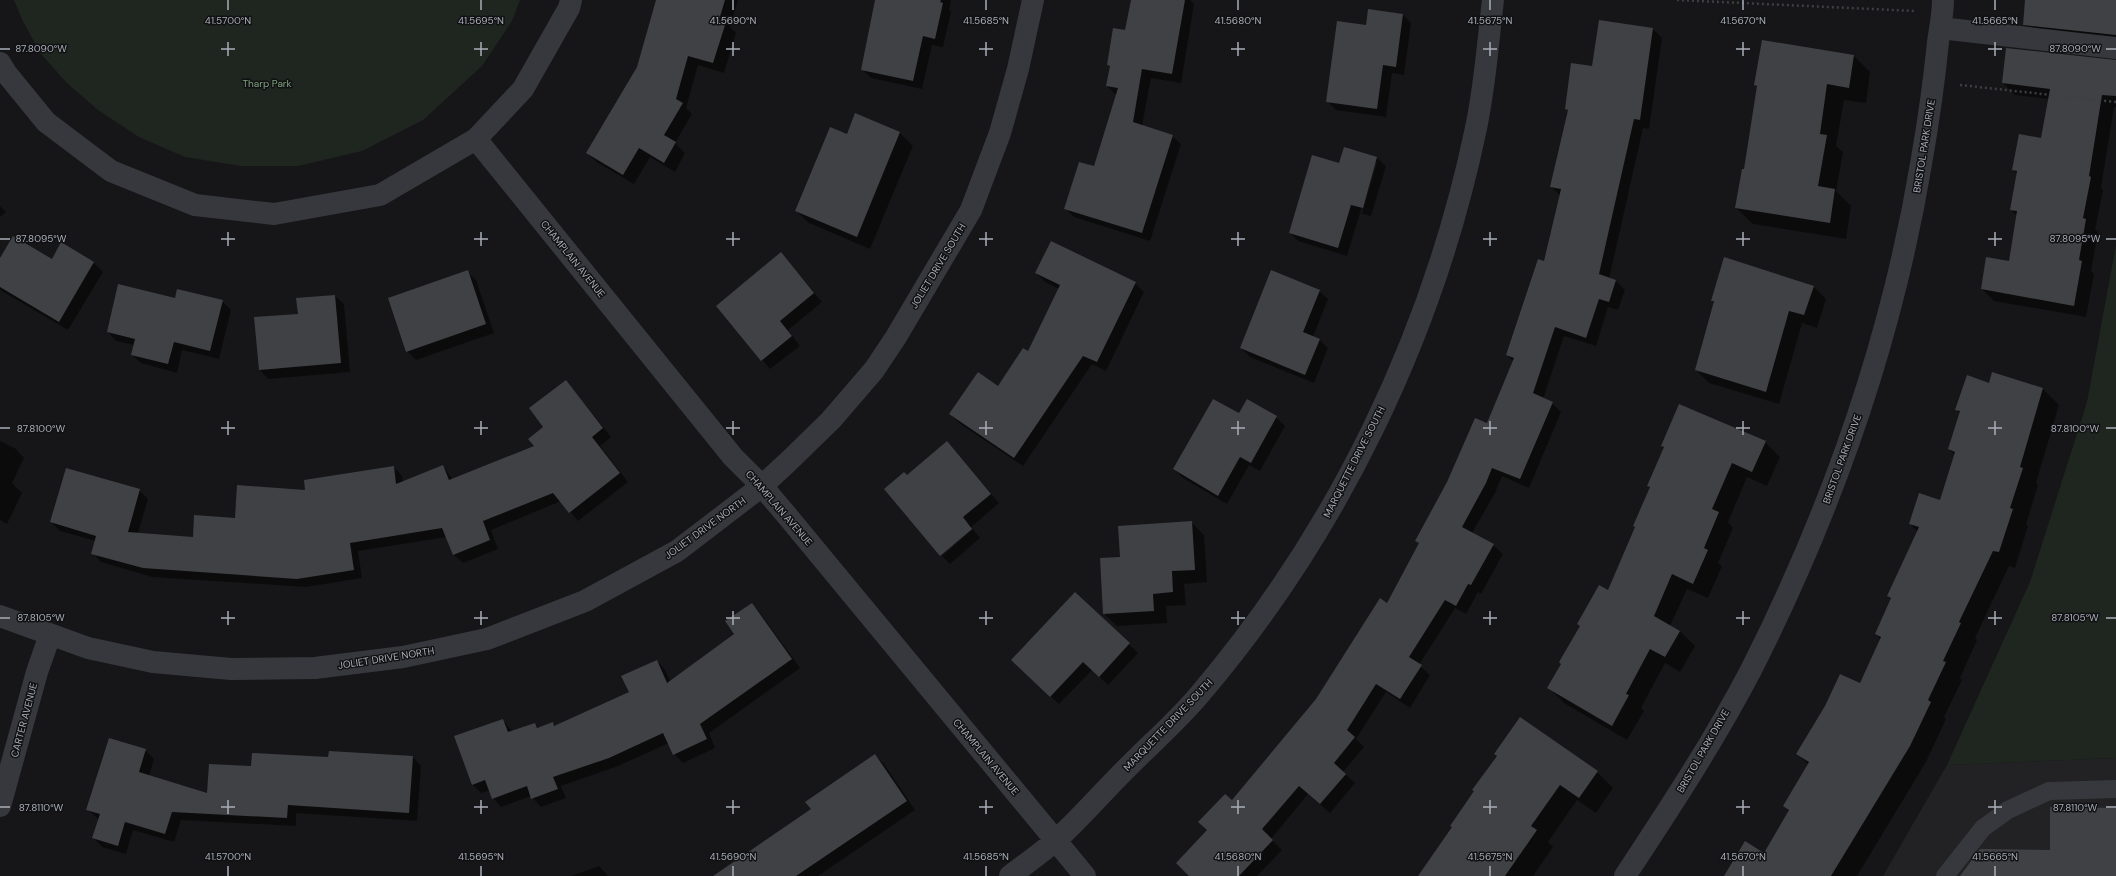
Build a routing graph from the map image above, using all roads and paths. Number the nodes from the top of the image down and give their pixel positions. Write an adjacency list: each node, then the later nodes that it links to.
1 (571, 0): 10 (street)
2 (1033, 0): 11 (street, JOLIET DRIVE SOUTH)
3 (1493, 0): 16 (street, MARQUETTE DRIVE SOUTH)
4 (1678, 0): 5 (path)
5 (1942, 13): 6 (street); 8 (street, BRISTOL PARK DRIVE)
6 (2116, 48)
7 (0, 63): 10 (street)
8 (1934, 83): 9 (path); 19 (street, BRISTOL PARK DRIVE)
9 (2116, 102)
10 (476, 139): 11 (street, CHAMPLAIN AVENUE)
11 (762, 486): 13 (street, JOLIET DRIVE NORTH); 16 (street, CHAMPLAIN AVENUE)
12 (0, 616): 13 (street, JOLIET DRIVE NORTH)
13 (50, 635): 15 (street, CARTER AVENUE)
14 (2116, 789): 20 (lane)
15 (0, 806)
16 (1055, 841): 17 (street, MARQUETTE DRIVE SOUTH); 18 (street, CHAMPLAIN AVENUE)
17 (1010, 876)
18 (1085, 876)
19 (1625, 876)
20 (1945, 876)

